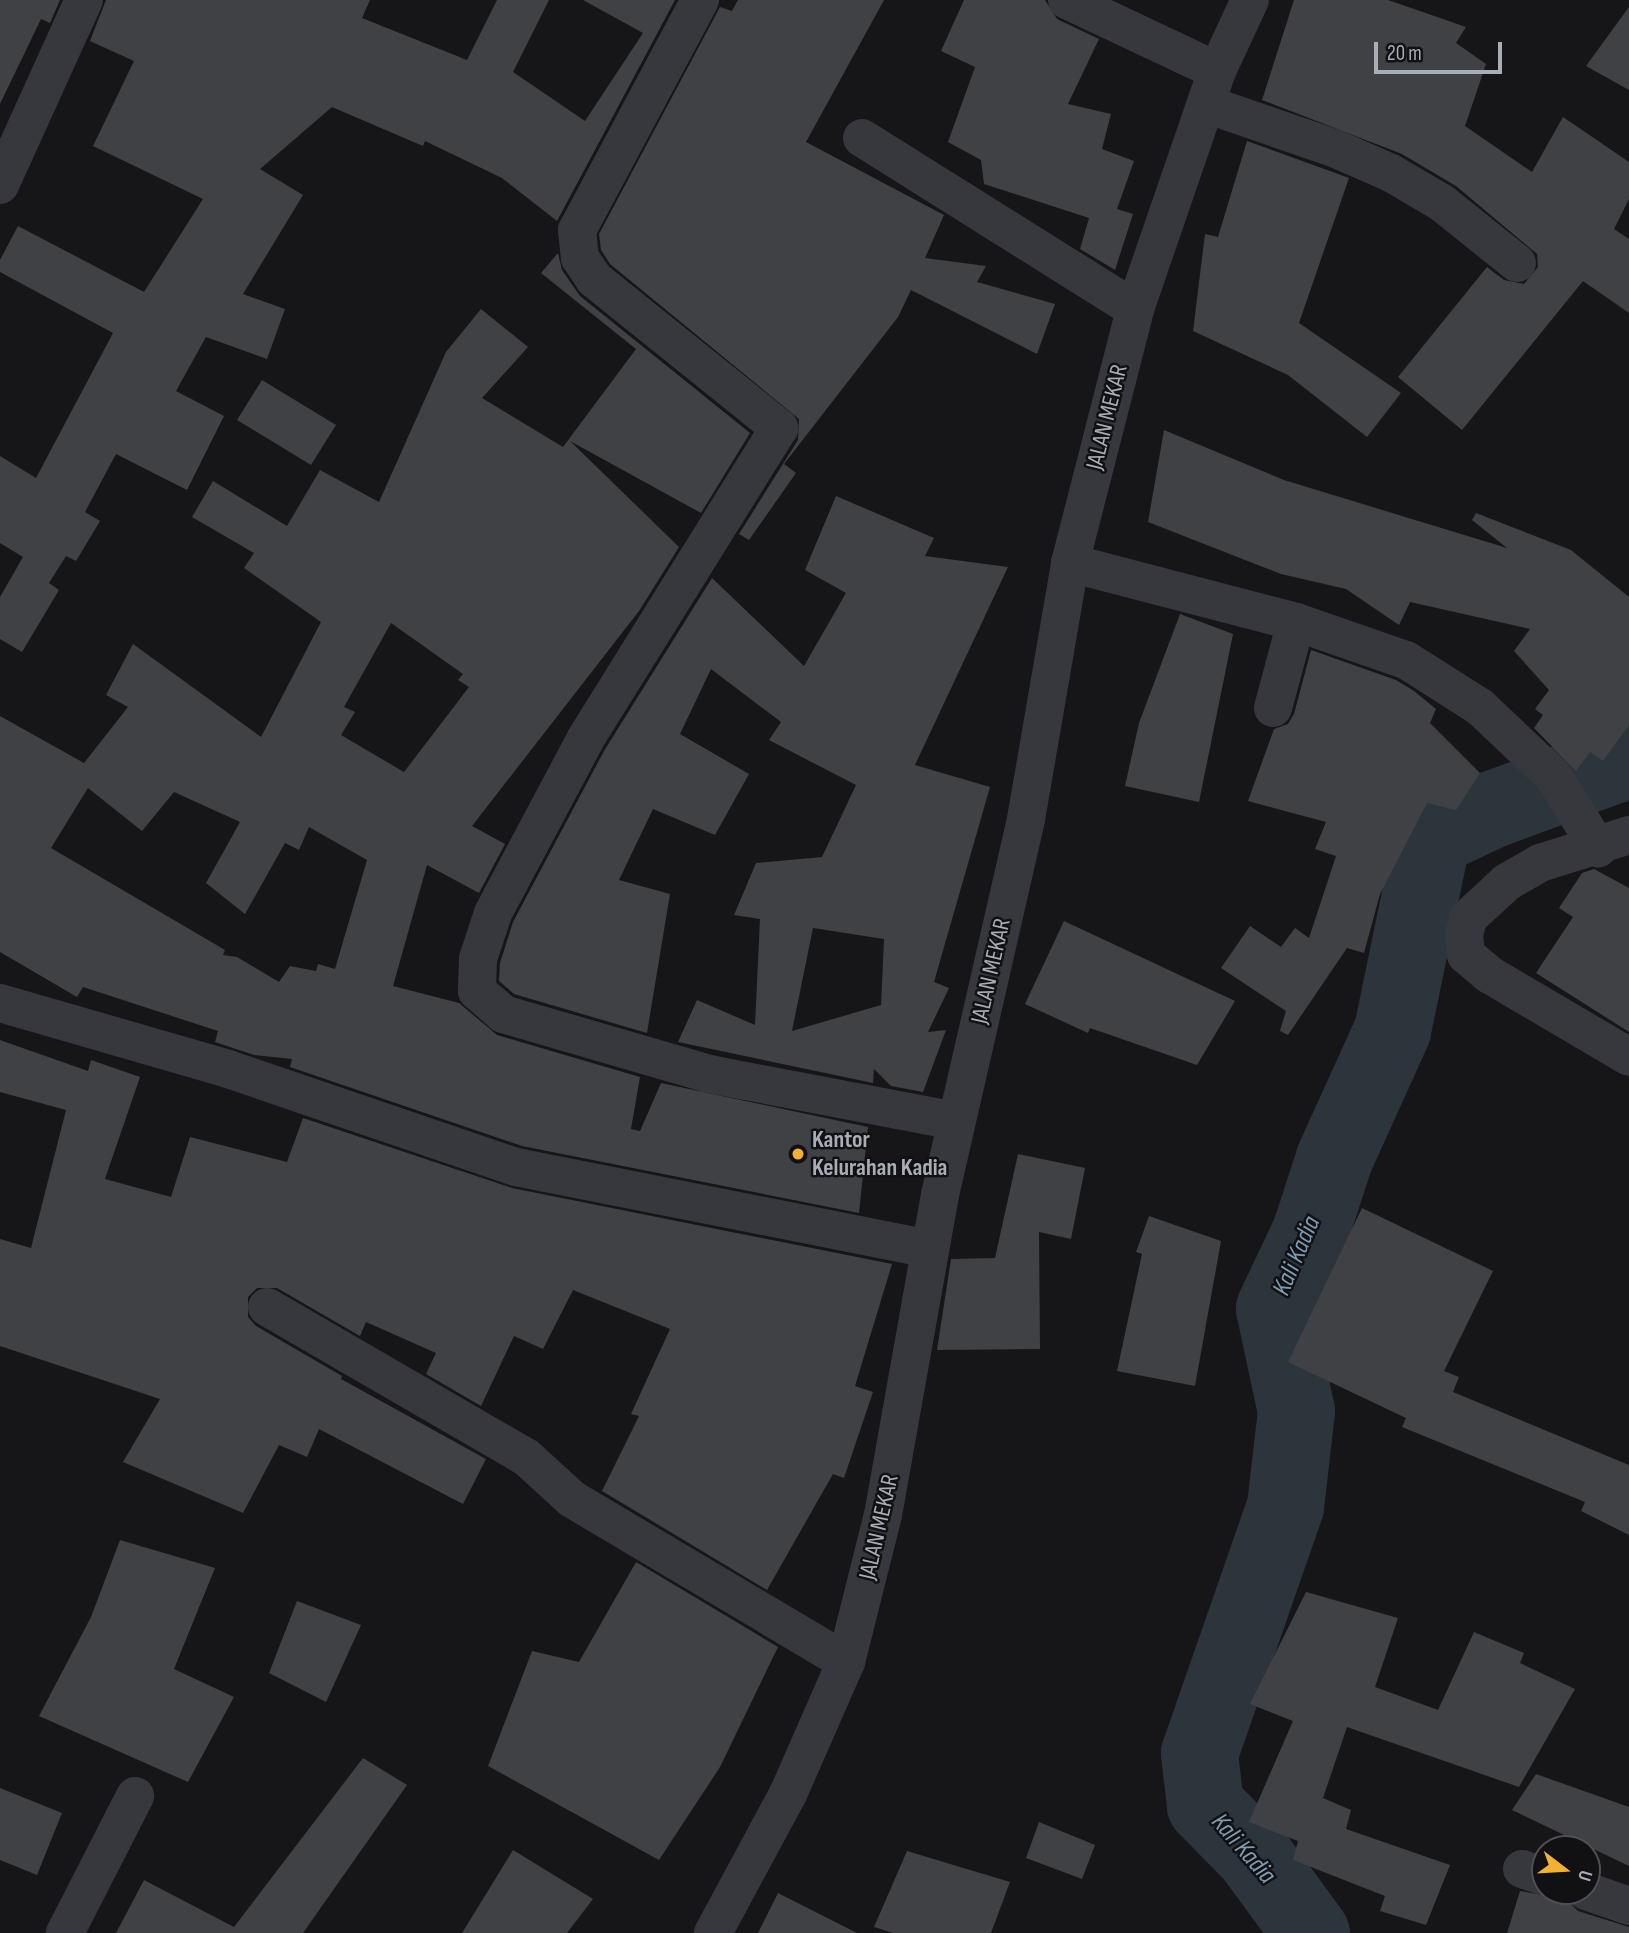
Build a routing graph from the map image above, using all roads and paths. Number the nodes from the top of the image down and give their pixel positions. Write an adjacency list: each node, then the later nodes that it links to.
1 (84, 0): 7 (street)
2 (700, 0): 16 (street)
3 (1067, 0): 5 (street)
4 (1250, 0): 5 (street, JALAN MEKAR)
5 (1211, 88): 8 (street); 9 (street, JALAN MEKAR)
6 (862, 138): 9 (street)
7 (5, 161)
8 (1517, 262)
9 (1135, 309): 10 (street, JALAN MEKAR)
10 (1070, 563): 11 (street); 16 (street, JALAN MEKAR)
11 (1296, 622): 12 (street); 13 (street)
12 (1273, 708)
13 (1606, 840): 15 (street)
14 (0, 1003): 17 (street)
15 (1629, 1057)
16 (956, 1121): 17 (street, JALAN MEKAR)
17 (929, 1249): 19 (street, JALAN MEKAR)
18 (267, 1307): 19 (street)
19 (846, 1662): 24 (street, JALAN MEKAR)
20 (135, 1796): 23 (street)
21 (1601, 1896): 22 (street)
22 (1629, 1906)
23 (65, 1933)
24 (713, 1933)

